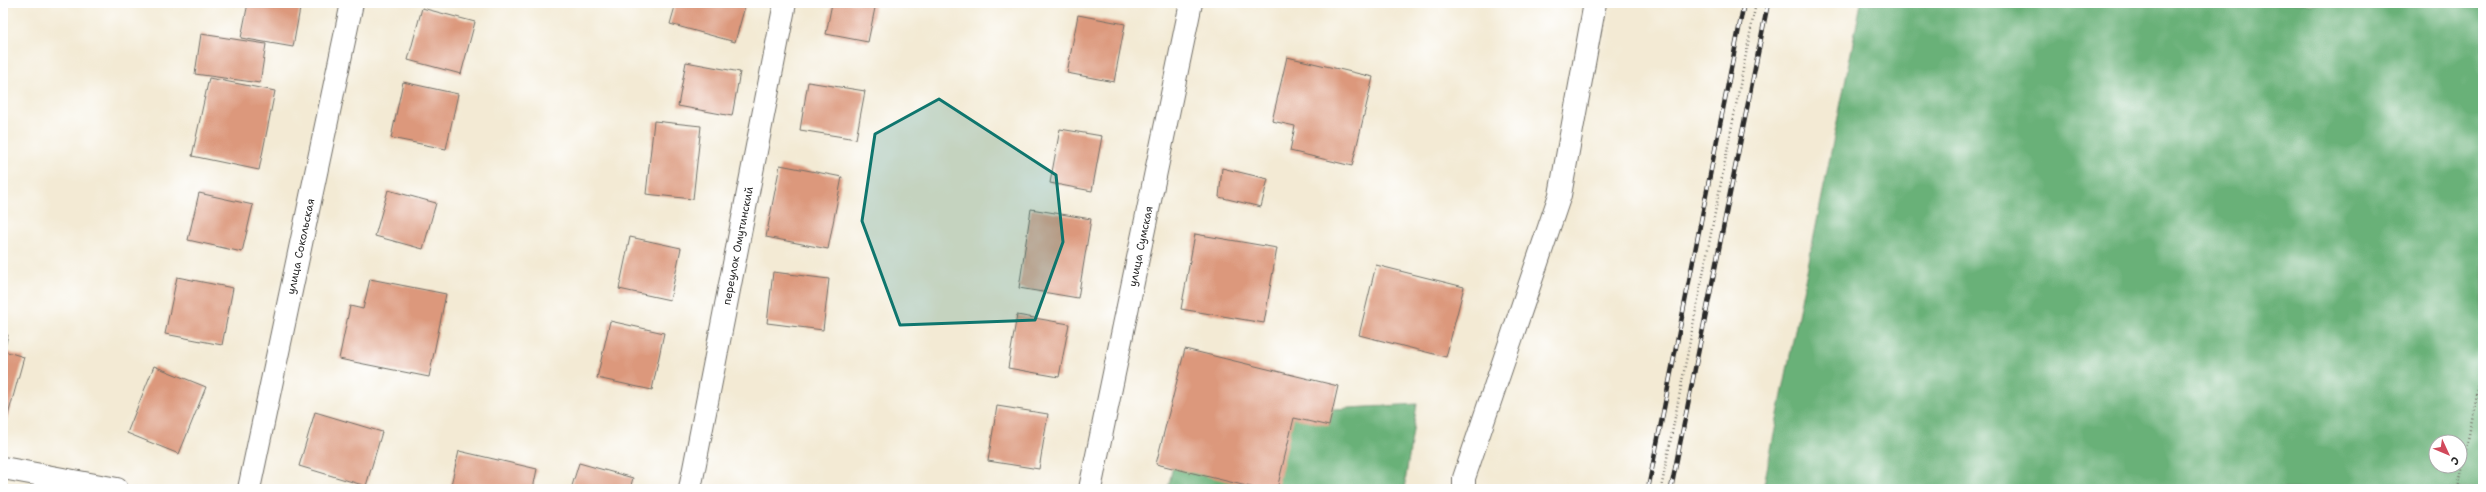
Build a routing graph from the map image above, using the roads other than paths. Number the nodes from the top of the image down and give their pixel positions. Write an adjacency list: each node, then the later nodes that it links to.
1 (352, 3): 7 (street, улица Сокольская)
2 (785, 3): 8 (street, переулок Омутинский)
3 (1191, 3): 9 (street, улица Сумская)
4 (1595, 3): 10 (street)
5 (3, 468): 6 (street)
6 (117, 489)
7 (249, 489)
8 (690, 489)
9 (1090, 489)
10 (1464, 489)

